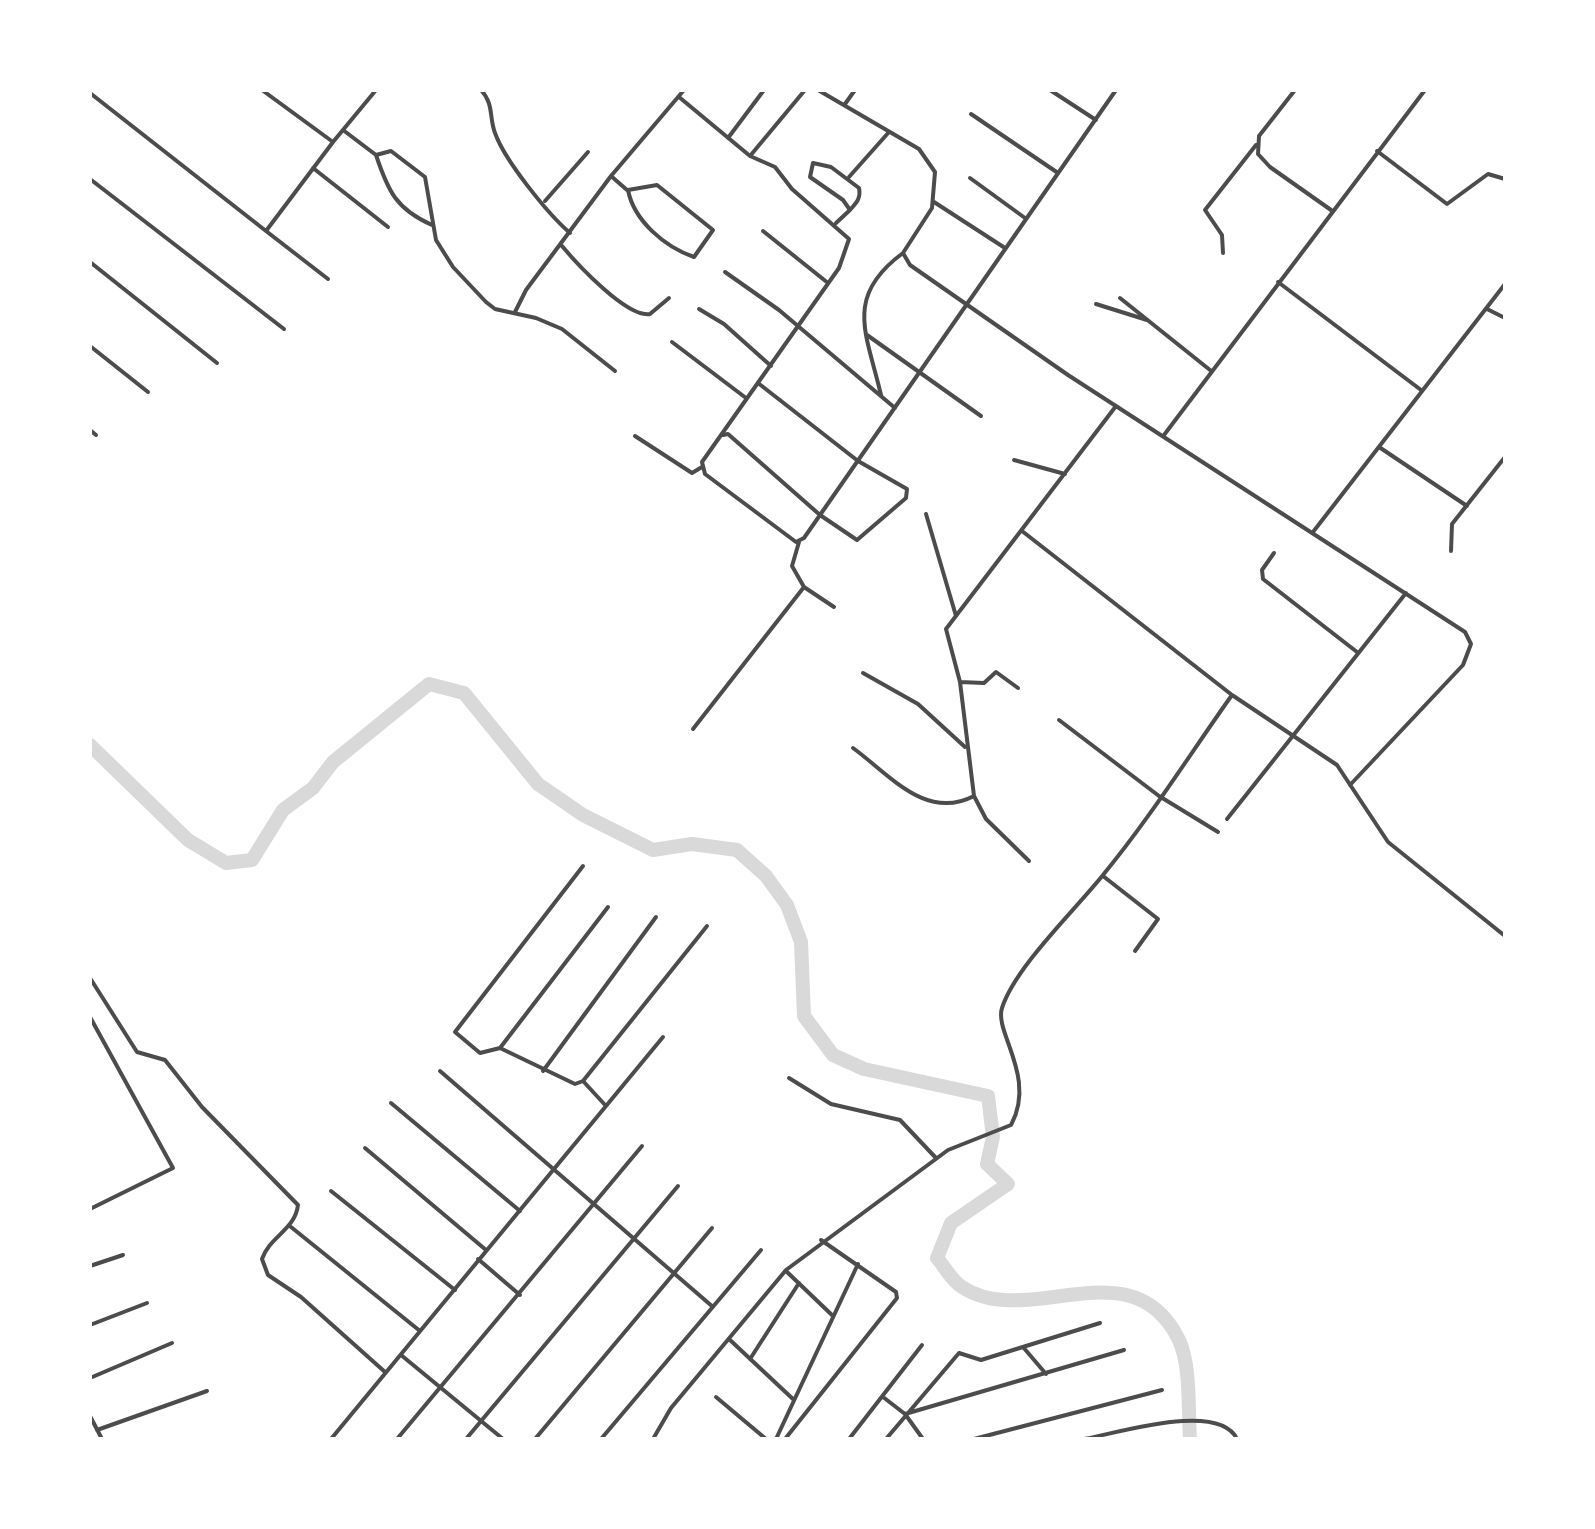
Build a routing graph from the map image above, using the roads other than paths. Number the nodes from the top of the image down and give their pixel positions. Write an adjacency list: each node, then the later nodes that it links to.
1 (262, 90): 21 (street)
2 (376, 90): 18 (street)
3 (480, 90): 35 (street)
4 (684, 90): 14 (street)
5 (764, 90): 20 (street)
6 (805, 90): 26 (street)
7 (818, 90): 15 (street)
8 (855, 90): 15 (street)
9 (1050, 90): 17 (street)
10 (1116, 90): 17 (street)
11 (1295, 90): 22 (street)
12 (1426, 90): 23 (street)
13 (91, 97): 43 (street)
14 (679, 97): 20 (street); 29 (street)
15 (845, 104): 19 (street)
16 (971, 114): 28 (street)
17 (1096, 120): 28 (street)
18 (343, 130): 21 (street); 25 (street)
19 (890, 131): 30 (street); 36 (street)
20 (728, 138): 26 (street)
21 (333, 142): 27 (street)
22 (1256, 146): 38 (street); 49 (street)
23 (1376, 151): 33 (street); 38 (street)
24 (588, 152): 35 (street)
25 (376, 155): 41 (street); 41 (street)
26 (750, 156): 40 (street)
27 (314, 168): 42 (street); 43 (street)
28 (1058, 173): 39 (street)
29 (612, 176): 34 (street); 45 (street)
30 (848, 177): 37 (street); 37 (street)
31 (970, 178): 39 (street)
32 (90, 179): 66 (street)
33 (1505, 180)
34 (628, 190): 34 (street)
35 (544, 202): 45 (street)
36 (934, 202): 47 (street); 48 (street)
37 (850, 210): 40 (street)
38 (1331, 210): 53 (street)
39 (1025, 218): 47 (street)
40 (836, 223): 54 (street)
41 (432, 225): 62 (street)
42 (388, 226)
43 (266, 231): 52 (street)
44 (763, 231): 54 (street)
45 (570, 233): 46 (street)
46 (561, 245): 56 (street); 62 (street)
47 (1005, 248): 58 (street)
48 (904, 253): 58 (street); 67 (street)
49 (1223, 253)
50 (90, 262): 70 (street)
51 (725, 272): 65 (street)
52 (328, 279)
53 (1278, 282): 74 (street); 76 (street)
54 (828, 283): 65 (street)
55 (1505, 284): 60 (street)
56 (670, 298)
57 (1120, 298): 64 (street)
58 (968, 304): 72 (street); 80 (street)
59 (1096, 304): 64 (street)
60 (1487, 308): 63 (street); 76 (street)
61 (699, 309): 71 (street)
62 (514, 312): 73 (street)
63 (1505, 318)
64 (1147, 320): 74 (street)
65 (797, 326): 71 (street); 78 (street)
66 (284, 329)
67 (866, 334): 72 (street); 78 (street)
68 (672, 342): 79 (street)
69 (90, 346): 77 (street)
70 (217, 363)
71 (771, 366): 75 (street)
72 (921, 370): 81 (street); 82 (street)
73 (615, 371)
74 (1212, 371): 85 (street)
75 (758, 383): 79 (street); 91 (street)
76 (1421, 390): 88 (street)
77 (148, 392)
78 (882, 397): 81 (street)
79 (746, 398): 84 (street)
80 (1116, 406): 85 (street); 93 (street)
81 (895, 408): 91 (street)
82 (981, 416)
83 (90, 430): 86 (street)
84 (720, 435): 92 (street); 96 (street)
85 (1164, 435): 98 (street)
86 (96, 436)
87 (635, 436): 92 (street)
88 (1380, 447): 94 (street); 98 (street)
89 (1505, 458): 94 (street)
90 (1014, 460): 93 (street)
91 (858, 462): 96 (street); 96 (street)
92 (702, 468): 99 (street)
93 (1064, 474): 97 (street)
94 (1466, 506): 100 (street)
95 (926, 514): 105 (street)
96 (820, 515): 99 (street)
97 (1022, 531): 105 (street); 110 (street)
98 (1313, 532): 103 (street)
99 (799, 542): 102 (street)
100 (1451, 550)
101 (1274, 553): 106 (street)
102 (804, 586): 104 (street); 112 (street)
103 (1406, 593): 106 (street); 116 (street)
104 (834, 607)
105 (956, 616): 108 (street)
106 (1357, 652): 113 (street)
107 (863, 673): 114 (street)
108 (960, 682): 109 (street); 114 (street)
109 (1018, 688)
110 (1232, 695): 113 (street); 118 (street)
111 (1059, 720): 118 (street)
112 (693, 729)
113 (1292, 734): 116 (street); 119 (street)
114 (965, 747): 117 (street)
115 (854, 748): 117 (street)
116 (1350, 784): 127 (street)
117 (974, 796): 121 (street)
118 (1159, 796): 120 (street); 123 (street)
119 (1227, 819)
120 (1218, 832)
121 (1028, 861)
122 (583, 866): 132 (street)
123 (1102, 876): 128 (street); 141 (street)
124 (608, 907): 132 (street)
125 (656, 917): 134 (street)
126 (707, 926): 136 (street)
127 (1505, 936)
128 (1134, 951)
129 (90, 978): 148 (street)
130 (90, 1017): 146 (street)
131 (663, 1038): 138 (street)
132 (500, 1048): 134 (street)
133 (440, 1071): 142 (street)
134 (542, 1071): 136 (street)
135 (789, 1078): 141 (street)
136 (584, 1080): 138 (street)
137 (391, 1104): 147 (street)
138 (606, 1106): 142 (street)
139 (642, 1146): 145 (street)
140 (365, 1148): 152 (street)
141 (936, 1158): 150 (street)
142 (553, 1170): 145 (street); 147 (street)
143 (678, 1186): 151 (street)
144 (330, 1192): 161 (street)
145 (592, 1206): 151 (street); 162 (street)
146 (90, 1209)
147 (520, 1211): 152 (street)
148 (290, 1226): 168 (street); 176 (street)
149 (712, 1228): 159 (street)
150 (821, 1240): 156 (street); 158 (street)
151 (634, 1242): 159 (street); 187 (street)
152 (486, 1250): 155 (street)
153 (762, 1250): 164 (street)
154 (123, 1255): 157 (street)
155 (478, 1259): 161 (street); 162 (street)
156 (858, 1264): 165 (street); 199 (street)
157 (90, 1266)
158 (786, 1270): 160 (street); 169 (street)
159 (672, 1273): 164 (street); 194 (street)
160 (799, 1283): 165 (street); 175 (street)
161 (454, 1290): 168 (street)
162 (520, 1295): 179 (street)
163 (147, 1303): 166 (street)
164 (713, 1306): 195 (street)
165 (833, 1316): 184 (street)
166 (90, 1324)
167 (1100, 1324): 172 (street)
168 (420, 1330): 174 (street)
169 (730, 1340): 175 (street); 196 (street)
170 (172, 1344): 178 (street)
171 (922, 1344): 183 (street)
172 (1023, 1346): 177 (street); 185 (street)
173 (1124, 1350): 177 (street)
174 (401, 1355): 176 (street); 179 (street)
175 (750, 1359): 184 (street)
176 (385, 1372): 190 (street)
177 (1046, 1374): 185 (street)
178 (90, 1378)
179 (442, 1390): 187 (street); 191 (street)
180 (1162, 1390): 203 (street)
181 (207, 1391): 188 (street)
182 (716, 1396): 197 (street)
183 (882, 1397): 185 (street); 200 (street)
184 (794, 1400): 198 (street)
185 (905, 1414): 201 (street); 202 (street)
186 (90, 1416): 188 (street)
187 (480, 1422): 192 (street); 193 (street)
188 (98, 1430): 189 (street)
189 (102, 1439)
190 (331, 1439)
191 (397, 1439)
192 (466, 1439)
193 (504, 1439)
194 (535, 1439)
195 (601, 1439)
196 (652, 1439)
197 (766, 1439)
198 (776, 1439)
199 (784, 1439)
200 (849, 1439)
201 (886, 1439)
202 (923, 1439)
203 (974, 1439)
204 (1085, 1439): 205 (street)
205 (1237, 1439)

